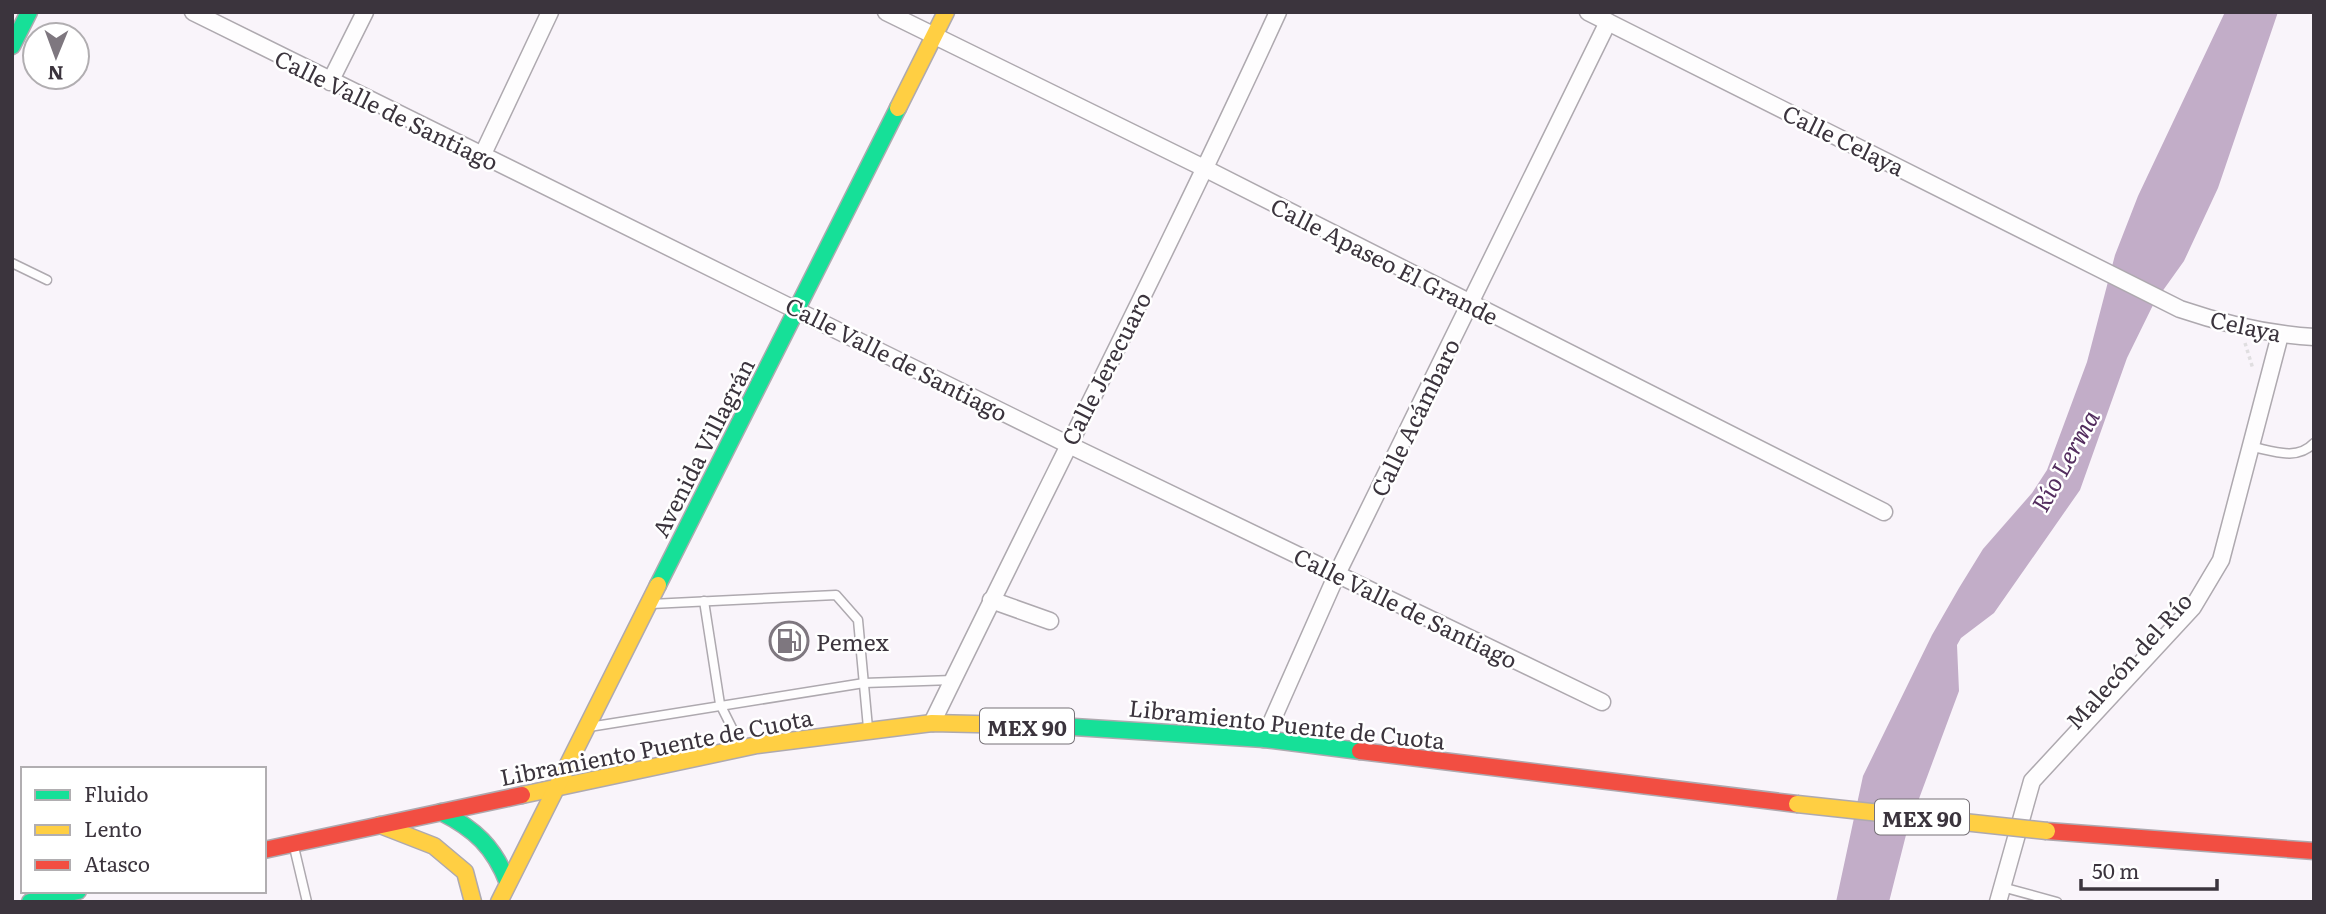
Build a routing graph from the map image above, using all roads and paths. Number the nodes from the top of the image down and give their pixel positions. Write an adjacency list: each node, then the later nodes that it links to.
1 (29, 12): 11 (main road)
2 (192, 12): 12 (street, Calle Valle de Santiago)
3 (365, 12): 12 (street)
4 (550, 12): 13 (street)
5 (886, 12): 10 (street, Calle Apaseo El Grande)
6 (946, 12): 10 (main road, Avenida Villagrán)
7 (1278, 12): 14 (street, Calle Jerecuaro)
8 (1590, 13): 9 (street, Calle Celaya)
9 (1608, 22): 17 (street, Calle Acámbaro); 19 (street, Calle Celaya)
10 (934, 37): 14 (street, Calle Apaseo El Grande); 18 (main road, Avenida Villagrán)
11 (12, 46)
12 (330, 82): 13 (street, Calle Valle de Santiago)
13 (482, 156): 18 (street, Calle Valle de Santiago)
14 (1206, 169): 17 (street, Calle Apaseo El Grande); 25 (street, Calle Jerecuaro)
15 (12, 263): 16 (lane)
16 (47, 280)
17 (1470, 304): 27 (street, Calle Apaseo El Grande); 28 (street, Calle Acámbaro)
18 (798, 309): 25 (street, Calle Valle de Santiago); 31 (main road, Avenida Villagrán)
19 (2180, 309): 20 (street, Celaya)
20 (2240, 327): 21 (street, Celaya); 23 (path)
21 (2280, 335): 22 (street, Celaya); 26 (street, Malecón del Río)
22 (2314, 337)
23 (2253, 372)
24 (2314, 443): 26 (lane)
25 (1067, 444): 28 (street, Calle Valle de Santiago); 29 (street, Calle Jerecuaro)
26 (2247, 446): 50 (street, Malecón del Río)
27 (1884, 512)
28 (1337, 574): 35 (street, Calle Valle de Santiago); 40 (street, Calle Acámbaro)
29 (991, 600): 32 (street); 33 (street, Calle Jerecuaro)
30 (704, 601): 31 (lane); 34 (lane); 36 (lane)
31 (647, 604): 38 (main road, Avenida Villagrán)
32 (1050, 621)
33 (953, 680): 34 (lane); 37 (street, Calle Jerecuaro)
34 (864, 683): 36 (lane); 39 (lane)
35 (1602, 702)
36 (720, 704): 38 (lane); 41 (lane)
37 (932, 723): 39 (main road, Libramiento Puente de Cuota / MEX 90); 40 (main road, Libramiento Puente de Cuota / MEX 90)
38 (584, 728): 42 (main road, Avenida Villagrán)
39 (868, 731): 41 (main road, Libramiento Puente de Cuota / MEX 90)
40 (1264, 740): 47 (main road, Libramiento Puente de Cuota / MEX 90, bridge)
41 (742, 748): 42 (main road, Libramiento Puente de Cuota / MEX 90)
42 (554, 787): 43 (main road, Libramiento Puente de Cuota / MEX 90); 48 (main road, Avenida Villagrán)
43 (441, 812): 44 (main road, Libramiento Puente de Cuota / MEX 90); 48 (main road)
44 (380, 825): 45 (main road, Libramiento Puente de Cuota / MEX 90); 53 (main road)
45 (293, 844): 46 (main road, Libramiento Puente de Cuota / MEX 90); 52 (lane)
46 (266, 850)
47 (2314, 851)
48 (508, 883): 54 (main road, Avenida Villagrán)
49 (69, 893): 51 (main road)
50 (1999, 894): 55 (lane)
51 (30, 902)
52 (307, 902)
53 (473, 902)
54 (499, 902)
55 (2057, 902)

